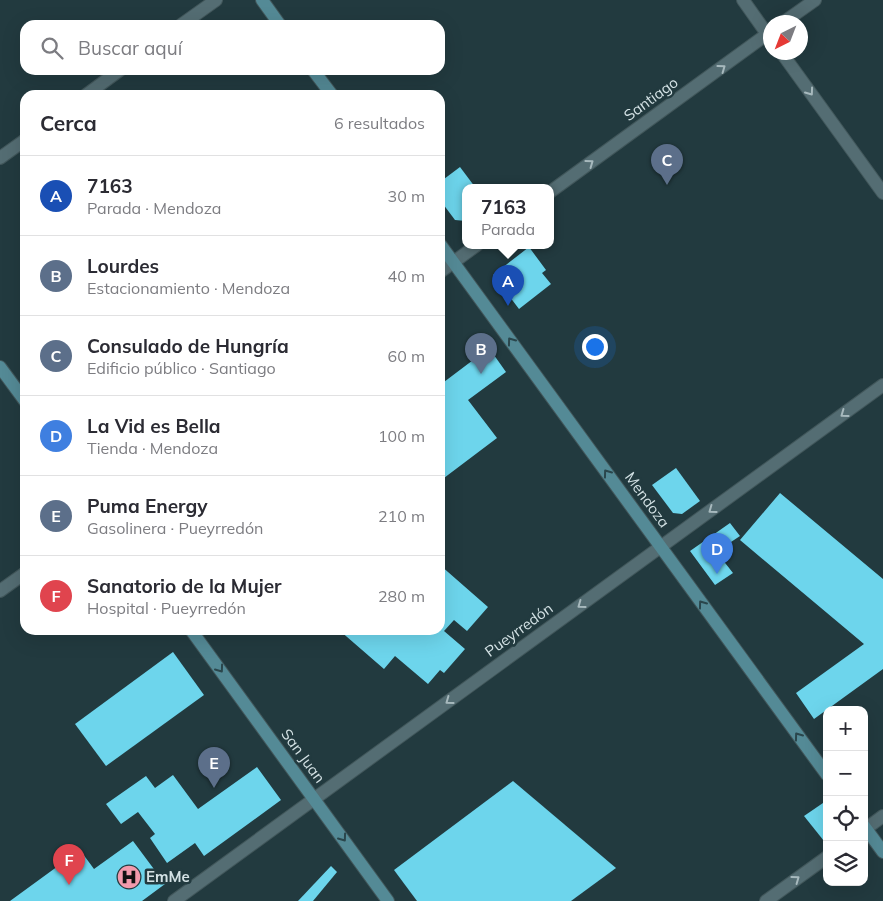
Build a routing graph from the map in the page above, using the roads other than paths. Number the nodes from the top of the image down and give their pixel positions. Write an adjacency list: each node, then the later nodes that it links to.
1 (216, 0): 6 (street)
2 (262, 0): 7 (main road)
3 (743, 0): 8 (street)
4 (815, 0): 5 (street)
5 (794, 15)
6 (189, 20)
7 (276, 20)
8 (763, 26)
9 (763, 40): 17 (street, Santiago, one-way to 9)
10 (787, 60): 18 (street, one-way to 18)
11 (113, 75): 13 (street)
12 (317, 75): 14 (main road)
13 (93, 90)
14 (328, 90)
15 (20, 144): 16 (street)
16 (0, 158)
17 (554, 189)
18 (883, 193)
19 (471, 249): 21 (street)
20 (445, 251): 21 (main road, Mendoza)
21 (453, 262): 22 (street); 26 (main road, Mendoza, one-way to 21)
22 (445, 268)
23 (0, 367): 25 (main road)
24 (883, 385): 26 (street, Pueyrredón, one-way to 26)
25 (20, 394)
26 (661, 547): 30 (main road, Mendoza, one-way to 26); 31 (street, Pueyrredón, one-way to 31)
27 (20, 577): 28 (street)
28 (0, 591)
29 (196, 635): 31 (main road, San Juan, one-way to 31)
30 (823, 770)
31 (314, 799): 37 (street, Pueyrredón); 38 (main road, San Juan, one-way to 38)
32 (883, 816): 33 (street)
33 (868, 826)
34 (868, 832): 35 (main road)
35 (883, 852)
36 (823, 860): 39 (street, one-way to 36)
37 (174, 901)
38 (388, 901)
39 (766, 901)

